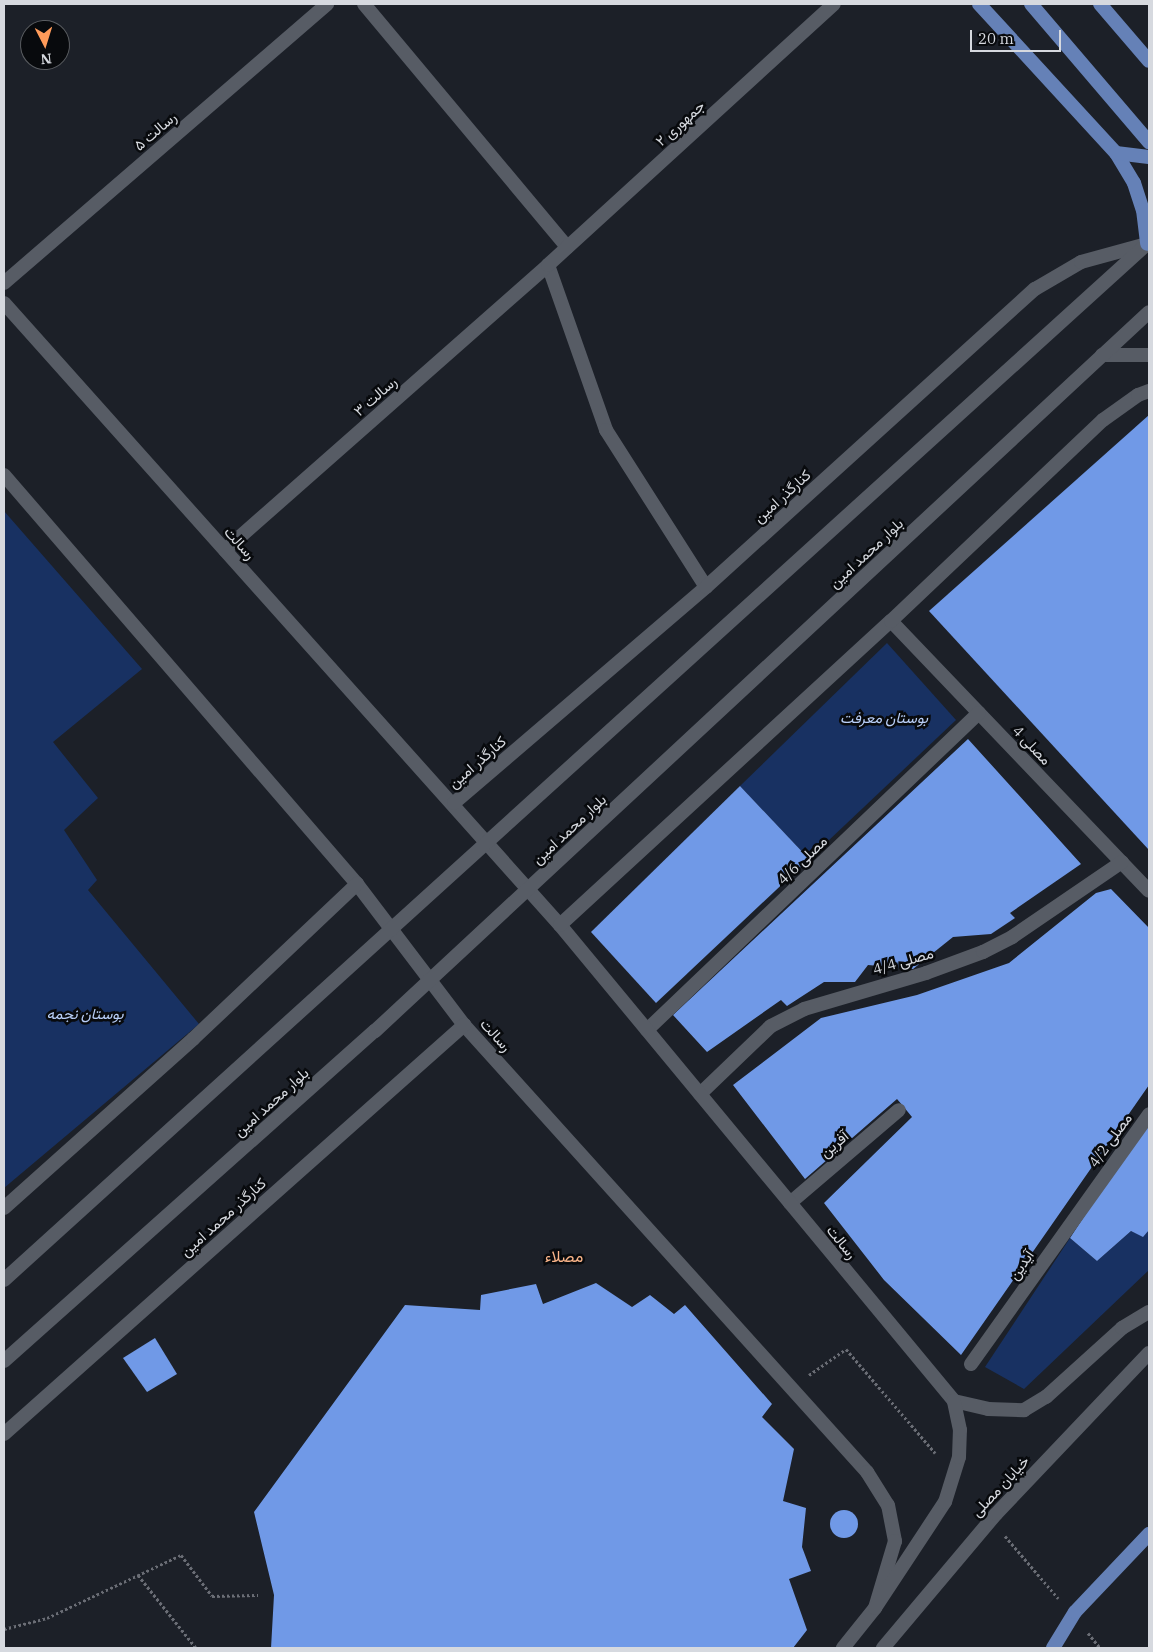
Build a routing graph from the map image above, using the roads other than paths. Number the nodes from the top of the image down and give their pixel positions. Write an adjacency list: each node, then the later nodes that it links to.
1 (326, 4): 14 (street, رسالت ۵)
2 (364, 4): 12 (street)
3 (834, 4): 12 (street, جمهوری ۲)
4 (979, 4): 9 (main road)
5 (1031, 4): 8 (main road)
6 (1100, 4): 7 (main road)
7 (1149, 61)
8 (1149, 142)
9 (1116, 153): 10 (main road); 11 (main road)
10 (1149, 156)
11 (1148, 243): 22 (street, کنارگذر امین); 38 (street)
12 (567, 247): 13 (street, جمهوری ۲)
13 (548, 266): 21 (street, رسالت ۳); 22 (street)
14 (4, 283)
15 (4, 303): 21 (street, رسالت)
16 (1149, 312): 18 (street, بلوار محمد امین)
17 (1149, 355): 18 (street)
18 (1102, 356): 41 (street, بلوار محمد امین)
19 (1149, 391): 23 (street)
20 (4, 475): 27 (street)
21 (224, 550): 25 (street, رسالت)
22 (706, 587): 25 (street, کنارگذر امین)
23 (891, 621): 24 (street, مصلی 4); 29 (street)
24 (979, 713): 26 (street, مصلی 4); 31 (street, مصلی 4/6)
25 (454, 803): 29 (street, رسالت)
26 (1122, 862): 28 (street, مصلی 4); 32 (street, مصلی 4/4)
27 (357, 884): 30 (street, رسالت); 37 (street)
28 (1149, 891)
29 (560, 925): 31 (street, رسالت)
30 (464, 1025): 44 (street, کنارگذر محمد امین); 46 (street, رسالت)
31 (647, 1030): 32 (street, رسالت)
32 (700, 1094): 36 (street, رسالت)
33 (899, 1110): 36 (street, آفرین)
34 (1149, 1114): 35 (street, مصلی 4/2)
35 (1098, 1185): 42 (street, آیدین)
36 (790, 1203): 43 (street, رسالت)
37 (4, 1208)
38 (4, 1280)
39 (1149, 1312): 43 (street)
40 (1149, 1353): 48 (street, خیابان مصلی)
41 (4, 1361)
42 (971, 1364)
43 (950, 1396): 46 (street)
44 (4, 1434)
45 (1149, 1534): 49 (main road)
46 (875, 1608): 47 (street)
47 (844, 1648)
48 (883, 1648)
49 (1053, 1648)

